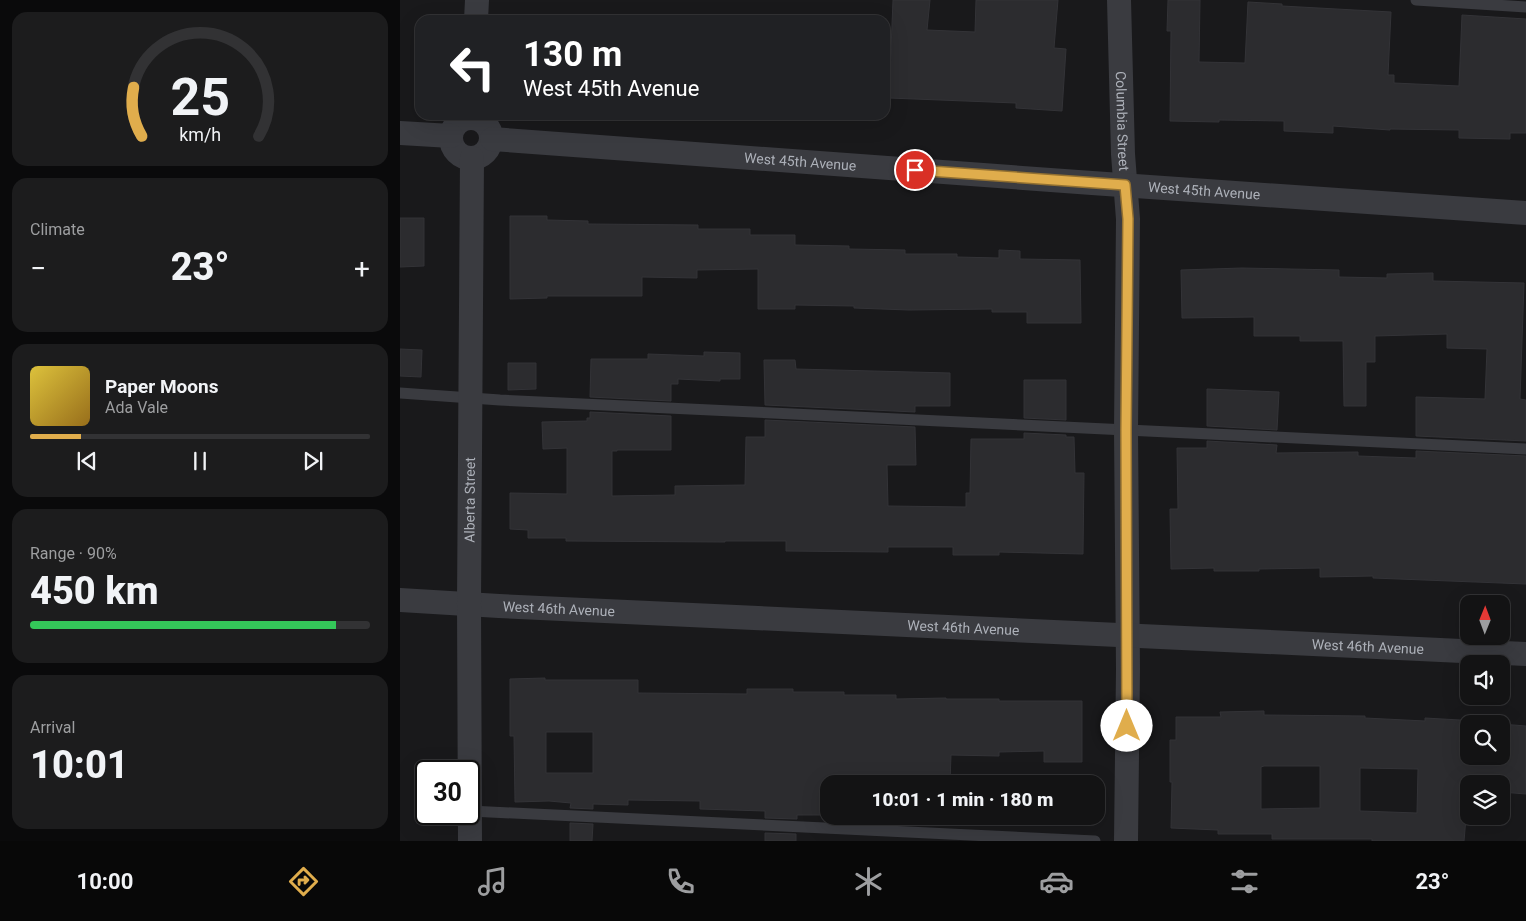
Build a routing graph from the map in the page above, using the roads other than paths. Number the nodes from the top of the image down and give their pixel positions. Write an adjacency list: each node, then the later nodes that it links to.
1 (477, 0): 5 (street)
2 (1119, 0): 12 (street, Columbia Street)
3 (1416, 0): 4 (lane)
4 (1526, 7)
5 (476, 15)
6 (460, 120): 9 (street)
7 (480, 120): 10 (street)
8 (400, 133): 9 (street)
9 (451, 136): 11 (street)
10 (492, 139): 11 (street); 12 (street, West 45th Avenue)
11 (472, 158): 15 (street, Alberta Street)
12 (1125, 185): 13 (street, West 45th Avenue); 16 (street, Columbia Street)
13 (1526, 213)
14 (400, 393): 15 (lane)
15 (470, 398): 16 (lane); 19 (street, Alberta Street)
16 (1126, 430): 17 (lane); 20 (street, Columbia Street)
17 (1526, 448)
18 (400, 600): 19 (street, West 46th Avenue)
19 (469, 604): 20 (street, West 46th Avenue); 22 (street, Alberta Street)
20 (1128, 635): 21 (street, West 46th Avenue); 27 (street, Columbia Street)
21 (1526, 654)
22 (470, 760)
23 (480, 811): 26 (lane)
24 (470, 825): 25 (street, Alberta Street)
25 (470, 841)
26 (1095, 841)
27 (1126, 841)

